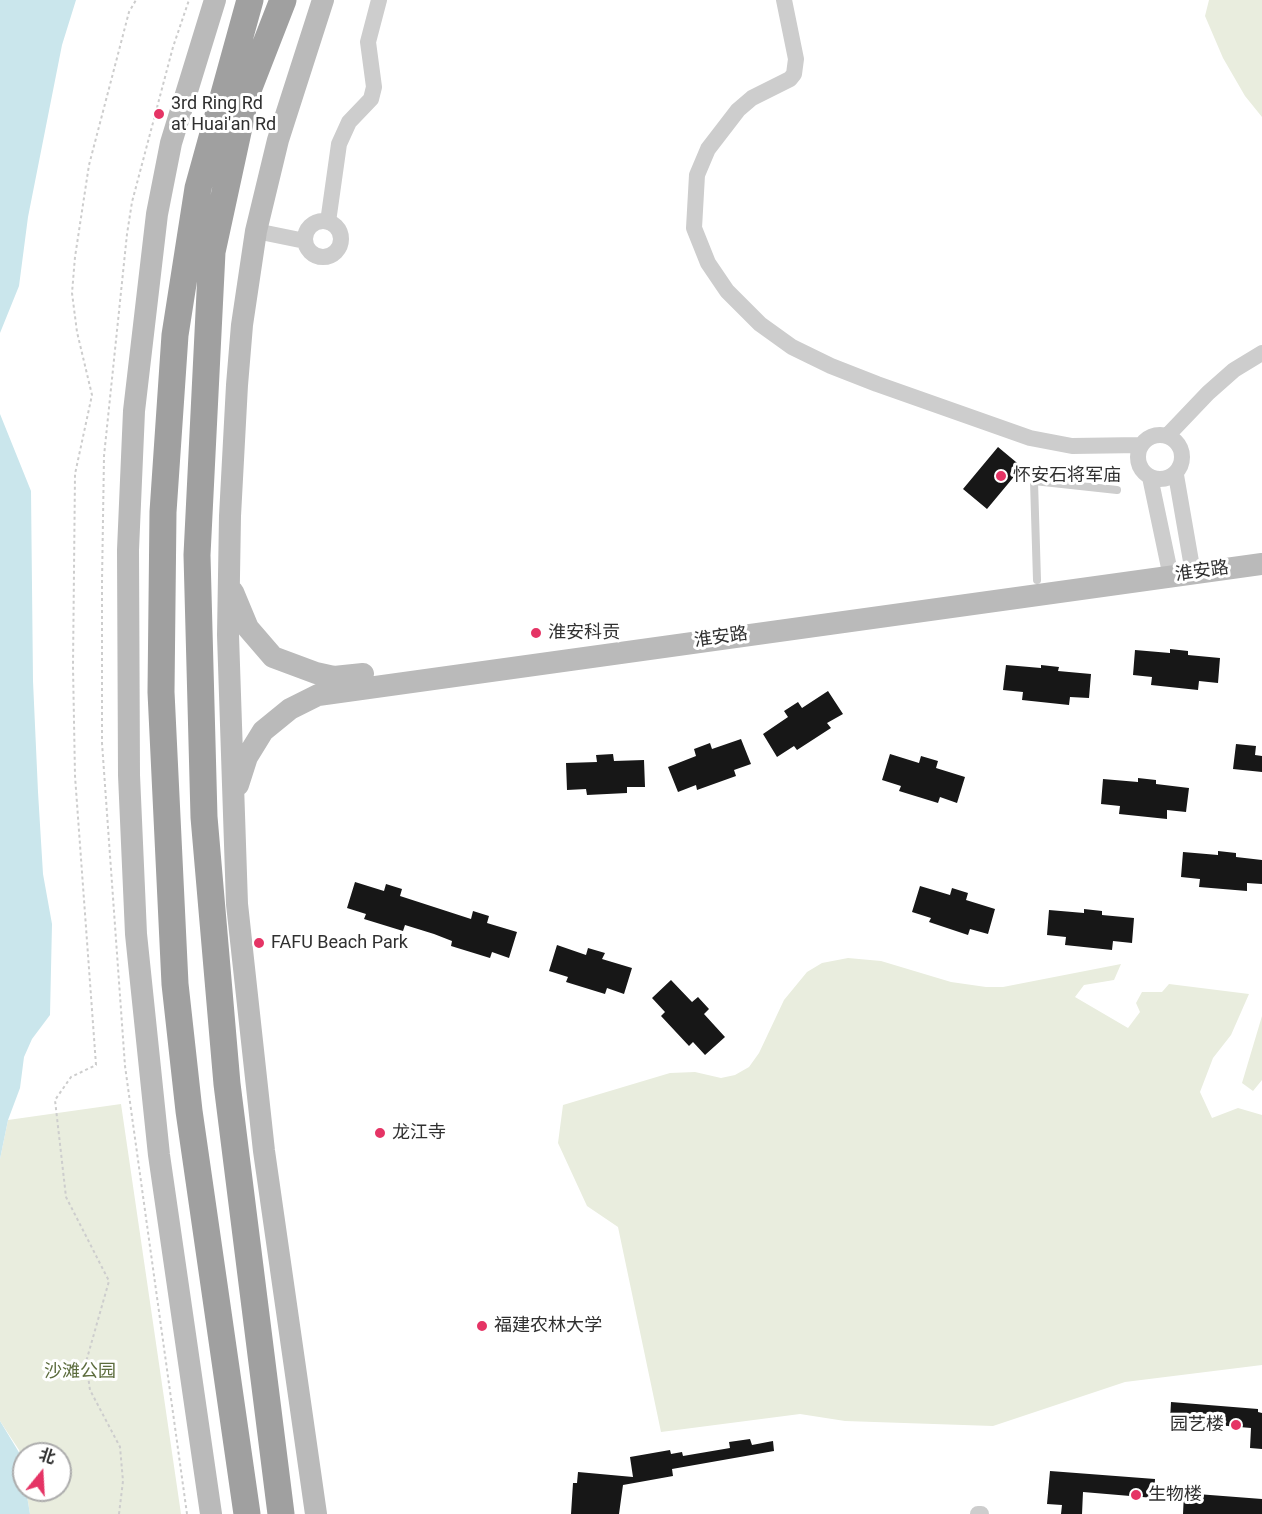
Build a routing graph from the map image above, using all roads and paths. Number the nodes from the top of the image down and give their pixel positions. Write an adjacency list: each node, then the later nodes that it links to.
1 (136, 0): 25 (path)
2 (215, 0): 26 (main road)
3 (250, 0): 27 (highway)
4 (283, 0): 9 (highway)
5 (296, 0): 9 (main road)
6 (323, 0): 11 (main road)
7 (379, 0): 10 (street)
8 (784, 0): 15 (street)
9 (246, 95): 28 (highway)
10 (328, 222): 12 (street); 12 (street)
11 (256, 231): 12 (street); 22 (main road)
12 (305, 241)
13 (1262, 353): 14 (street)
14 (1167, 436): 15 (street); 16 (street)
15 (1141, 445): 17 (street)
16 (1176, 475): 17 (street); 21 (street)
17 (1150, 477): 21 (street)
18 (1117, 490): 23 (lane)
19 (1262, 549): 21 (main road, 淮安路)
20 (1262, 564): 21 (main road, 淮安路)
21 (1181, 568): 23 (main road, 淮安路); 24 (main road, 淮安路)
22 (230, 579): 23 (main road, 淮安路); 24 (main road)
23 (1036, 580)
24 (234, 798): 29 (main road)
25 (119, 1514)
26 (211, 1514)
27 (247, 1514)
28 (281, 1514)
29 (316, 1514)

